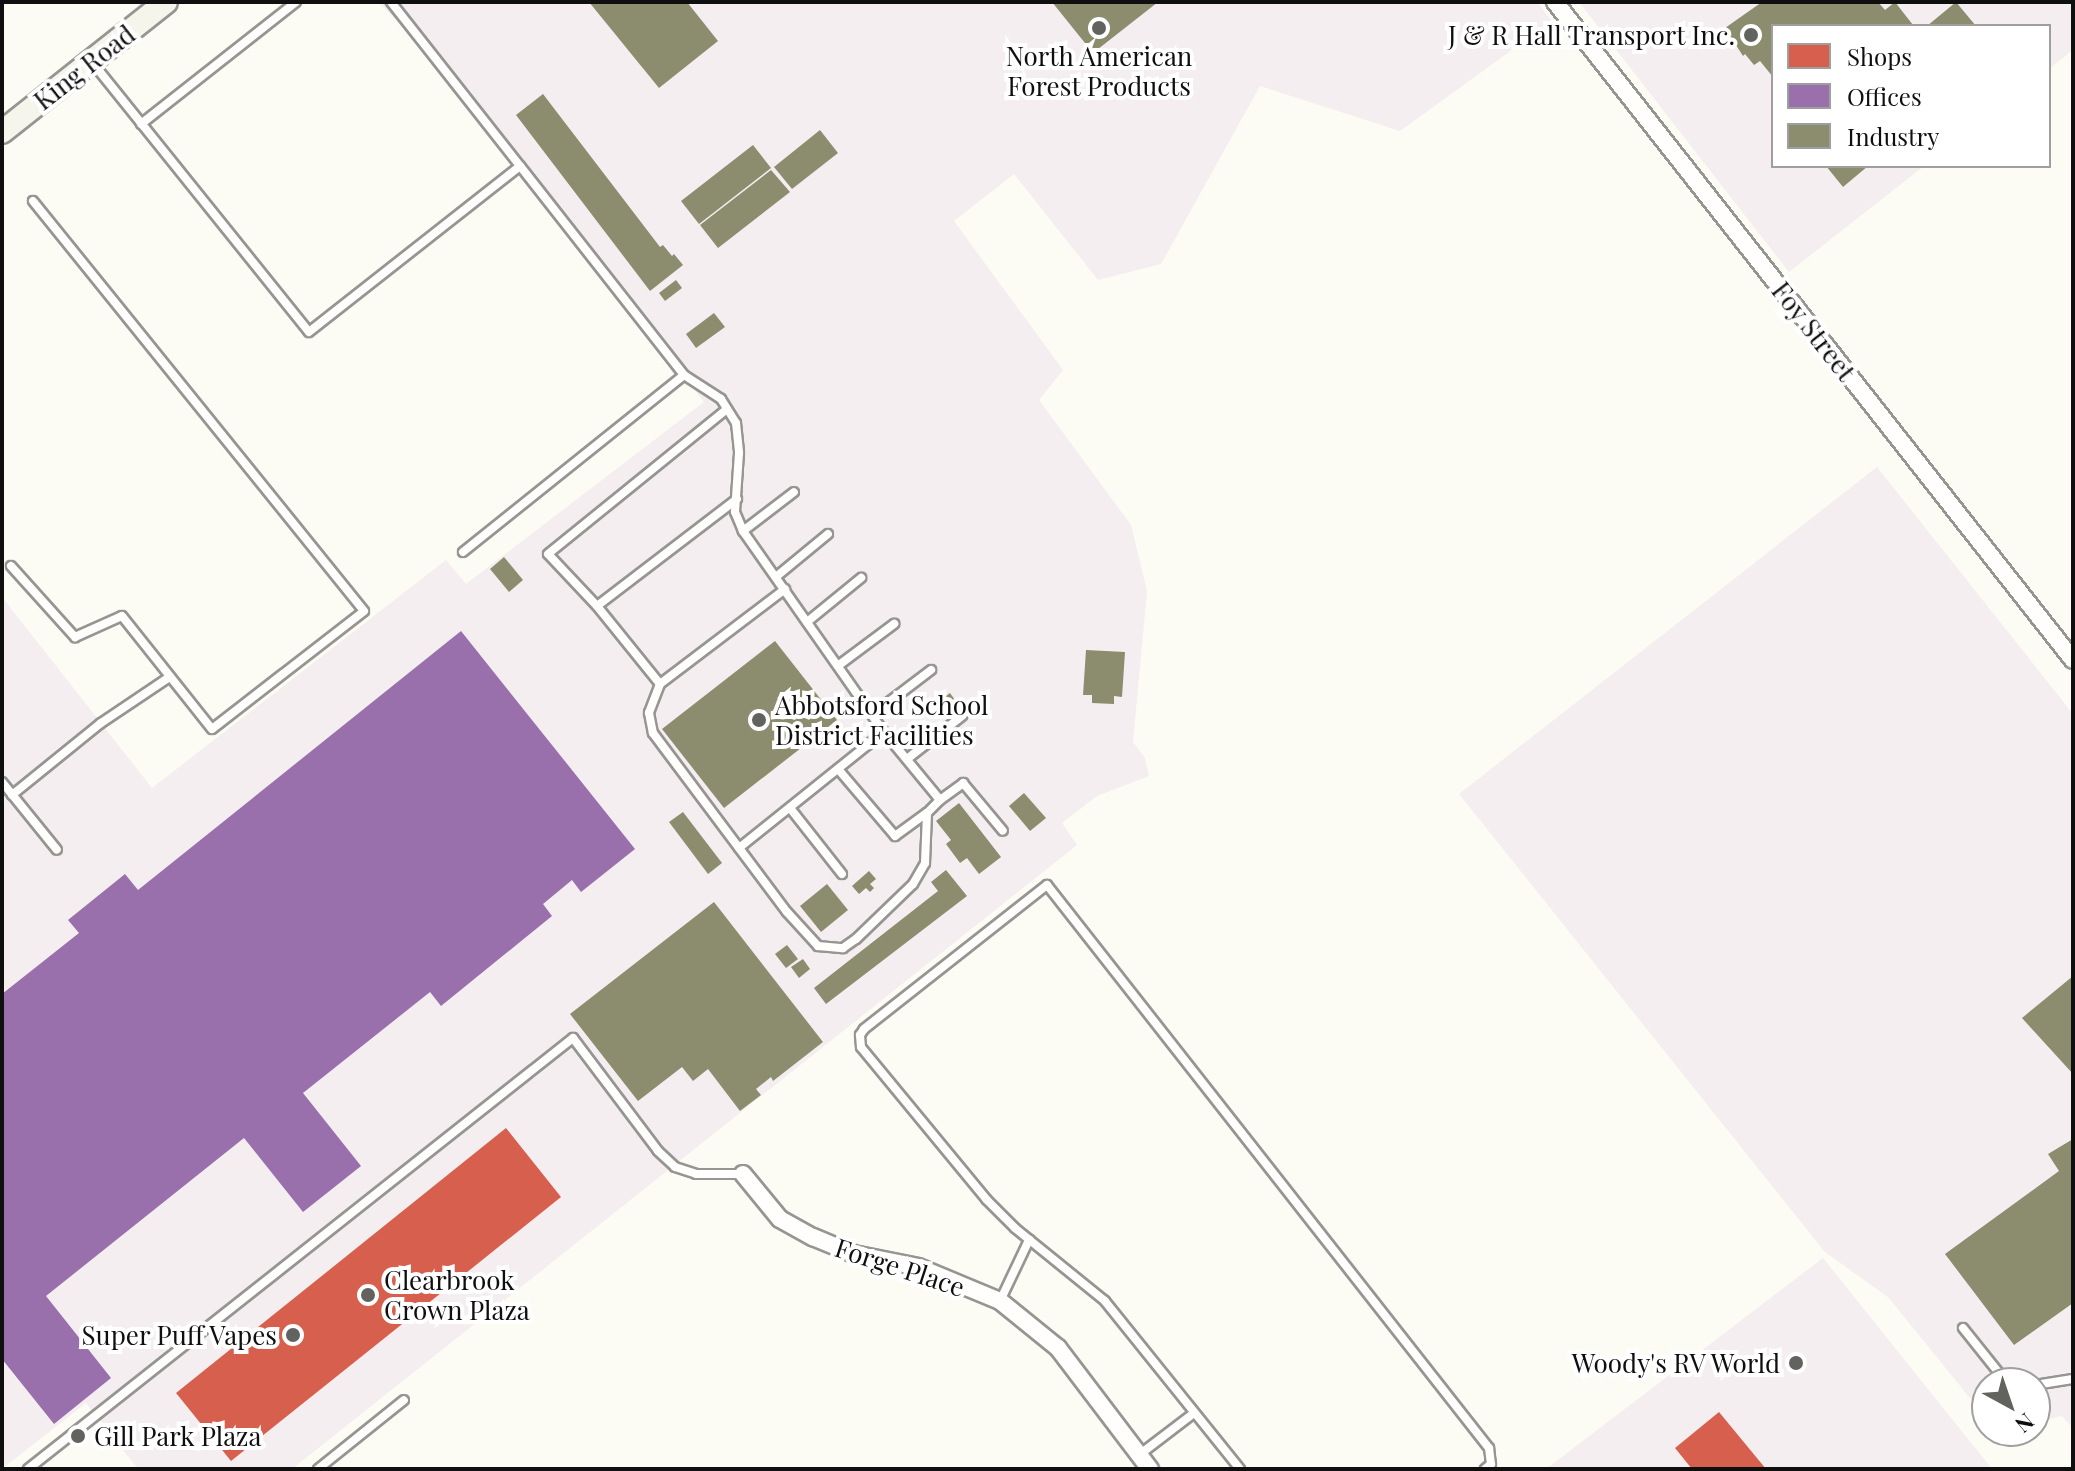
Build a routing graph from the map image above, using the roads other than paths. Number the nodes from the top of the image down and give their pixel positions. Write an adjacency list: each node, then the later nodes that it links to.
1 (166, 2): 5 (street, King Road)
2 (296, 2): 6 (lane)
3 (391, 2): 8 (lane)
4 (1555, 2): 24 (street, Foy Street)
5 (91, 61): 6 (lane); 7 (street, King Road)
6 (141, 124): 8 (lane)
7 (2, 132)
8 (520, 166): 10 (lane)
9 (33, 201): 27 (lane)
10 (684, 375): 11 (lane); 16 (lane)
11 (727, 409): 13 (lane); 21 (lane)
12 (794, 492): 14 (lane)
13 (737, 499): 14 (lane); 21 (lane)
14 (743, 531): 18 (lane)
15 (828, 534): 18 (lane)
16 (463, 552)
17 (11, 566): 27 (lane)
18 (777, 576): 20 (lane)
19 (861, 578): 22 (lane)
20 (785, 589): 22 (lane); 28 (lane)
21 (597, 606): 28 (lane)
22 (807, 622): 25 (lane)
23 (894, 624): 25 (lane)
24 (2073, 660)
25 (839, 665): 29 (lane)
26 (931, 670): 29 (lane)
27 (168, 678): 35 (lane)
28 (660, 684): 40 (lane)
29 (873, 714): 31 (lane)
30 (962, 716): 32 (lane)
31 (884, 732): 32 (lane); 33 (lane)
32 (907, 759): 36 (lane)
33 (838, 769): 37 (lane); 38 (lane)
34 (2, 782): 35 (lane)
35 (12, 795): 41 (lane)
36 (940, 800): 38 (lane); 39 (lane)
37 (790, 808): 40 (lane); 42 (lane)
38 (927, 813): 40 (lane)
39 (1003, 831)
40 (739, 848)
41 (57, 850)
42 (842, 874)
43 (743, 1174): 45 (street, Forge Place); 53 (lane)
44 (1029, 1240): 45 (lane); 51 (lane); 57 (lane)
45 (1000, 1301): 52 (street, Forge Place)
46 (1963, 1328): 47 (lane)
47 (1994, 1367)
48 (2073, 1379): 49 (lane)
49 (2051, 1382)
50 (404, 1400): 54 (lane)
51 (1194, 1413): 52 (lane); 56 (lane)
52 (1139, 1455): 55 (street, Forge Place)
53 (28, 1469)
54 (318, 1469)
55 (1150, 1469)
56 (1240, 1469)
57 (1485, 1469)

